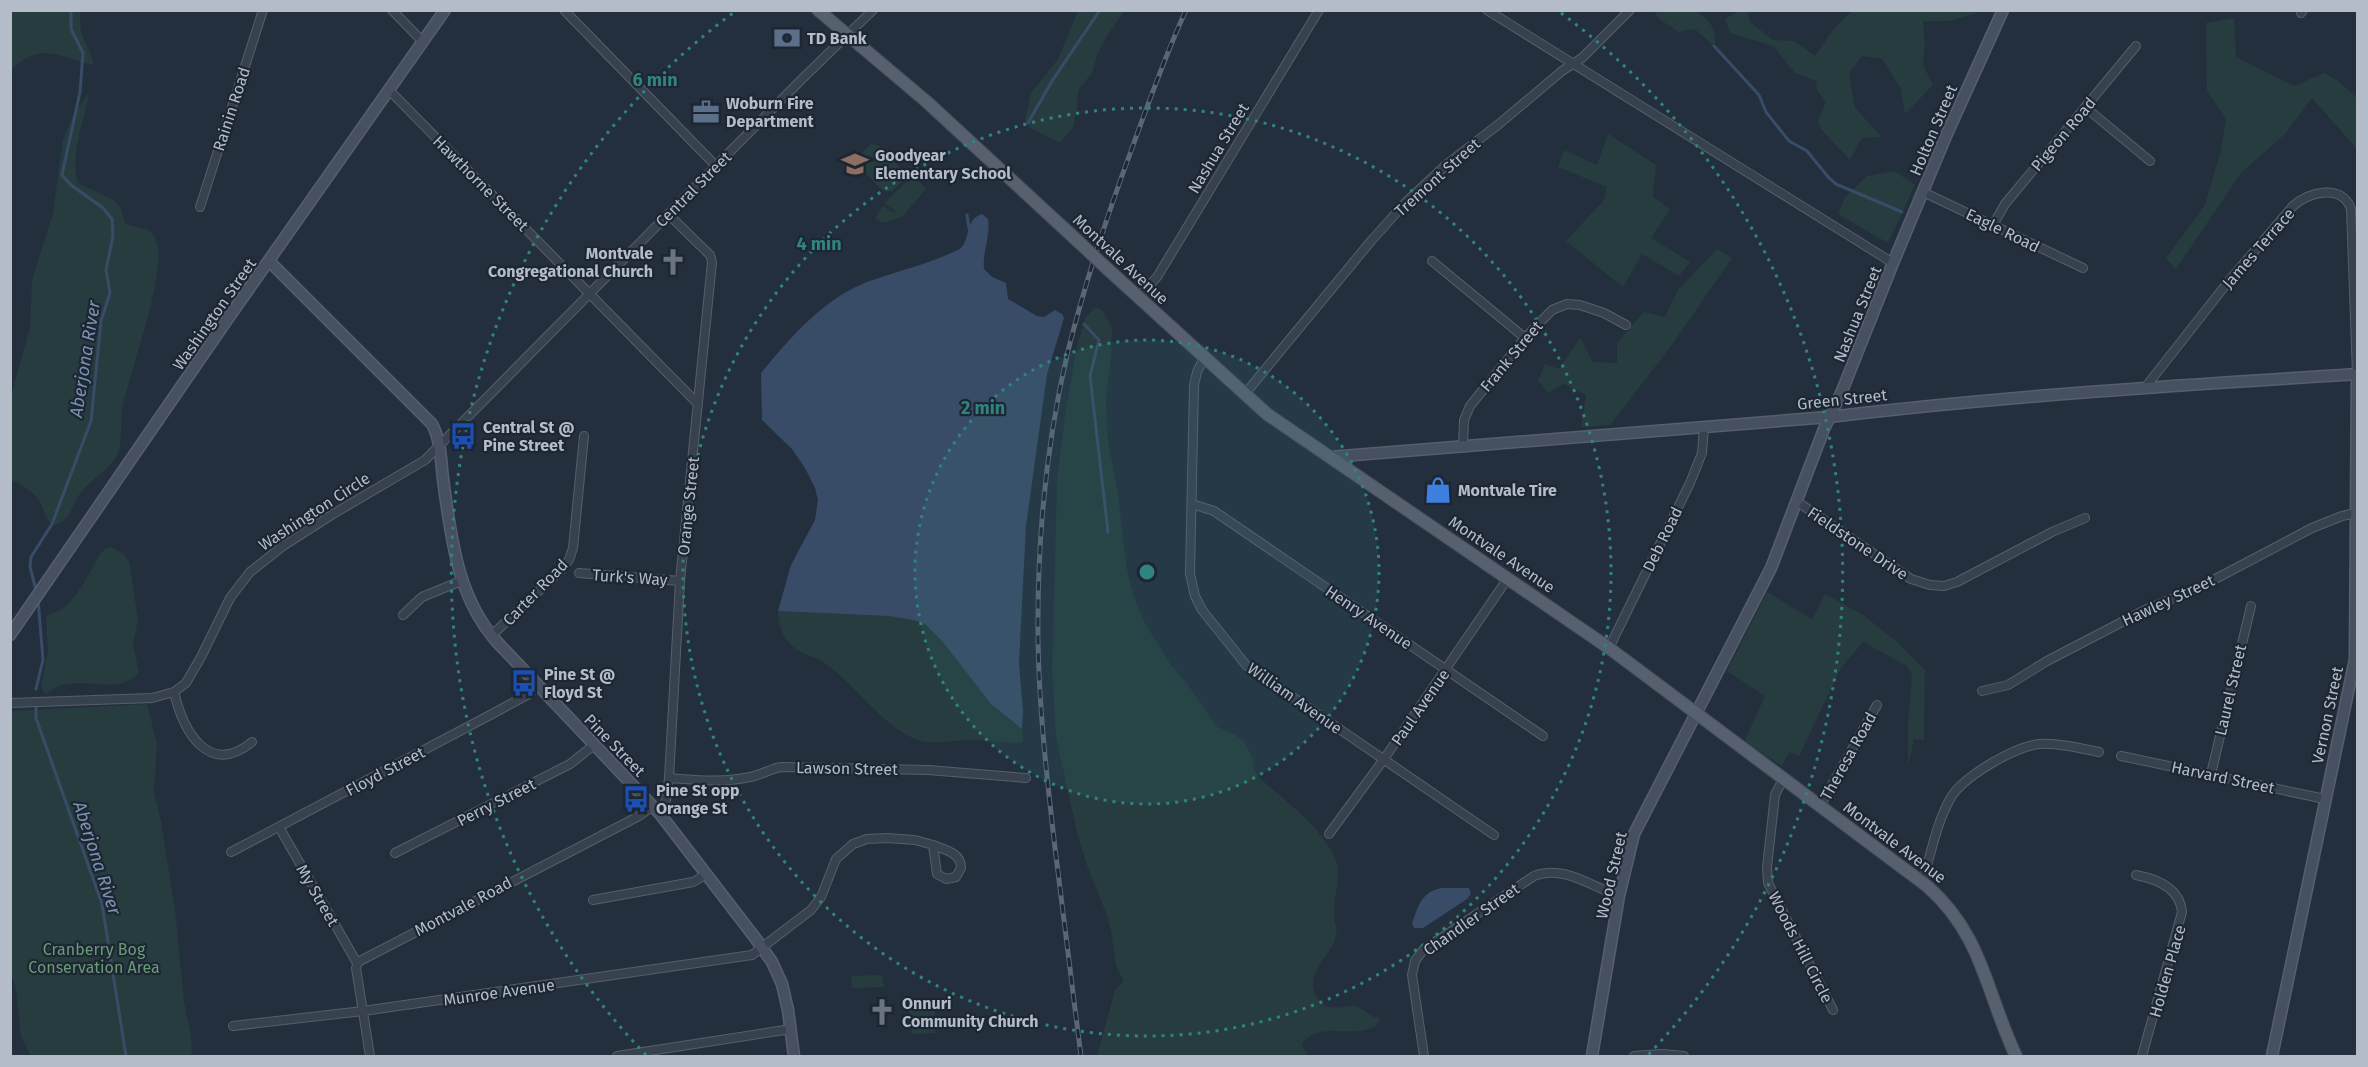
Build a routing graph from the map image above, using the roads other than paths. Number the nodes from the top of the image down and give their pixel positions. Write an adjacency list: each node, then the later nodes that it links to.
1 (263, 10): 20 (street, Rainin Road)
2 (392, 10): 12 (street)
3 (445, 10): 12 (street, Washington Street)
4 (564, 10): 18 (street)
5 (818, 10): 11 (main road, Montvale Avenue)
6 (873, 10): 11 (street, Central Street)
7 (1319, 10): 28 (street, Nashua Street)
8 (1486, 10): 14 (street, Nashua Street)
9 (1630, 10): 14 (street, Tremont Street)
10 (2003, 10): 19 (street, Holton Street)
11 (848, 35): 18 (street, Central Street); 28 (main road, Montvale Avenue, bridge)
12 (423, 42): 15 (street, Washington Street)
13 (2136, 46): 16 (street, Pigeon Road)
14 (1574, 64): 25 (street, Nashua Street); 34 (street, Tremont Street)
15 (390, 91): 23 (street, Washington Street); 27 (street, Hawthorne Street)
16 (2085, 108): 17 (street); 22 (street, Pigeon Road)
17 (2150, 161)
18 (716, 166): 21 (street, Central Street)
19 (1923, 192): 22 (street, Eagle Road); 25 (street, Holton Street)
20 (200, 207)
21 (668, 214): 27 (street, Central Street); 35 (street, Orange Street)
22 (1994, 225): 26 (street, Eagle Road)
23 (269, 261): 39 (street); 52 (street, Washington Street)
24 (1432, 261): 30 (street)
25 (1893, 262): 36 (street, Nashua Street)
26 (2083, 268)
27 (589, 293): 35 (street, Hawthorne Street); 39 (street, Central Street)
28 (1138, 298): 31 (main road, Montvale Avenue)
29 (1626, 326): 30 (street, Frank Street)
30 (1526, 338): 40 (street, Frank Street)
31 (1204, 358): 34 (main road, Montvale Avenue); 43 (street, William Avenue)
32 (2357, 374): 33 (street, Green Street); 33 (street, James Terrace); 44 (street, Vernon Street)
33 (2144, 389): 36 (street, Green Street)
34 (1244, 395): 41 (main road, Montvale Avenue)
35 (698, 404): 49 (street, Orange Street)
36 (1829, 417): 37 (street, Green Street); 42 (street, Nashua Street)
37 (1704, 426): 40 (street, Green Street); 54 (street, Deb Road)
38 (584, 436): 53 (street, Carter Road)
39 (439, 446): 48 (street, Pine Street); 58 (street, Washington Circle)
40 (1463, 446): 41 (street, Green Street)
41 (1330, 457): 47 (main road, Montvale Avenue)
42 (1796, 501): 45 (street, Fieldstone Drive); 61 (street, Nashua Street)
43 (1192, 504): 55 (street, Henry Avenue); 67 (street, William Avenue)
44 (2356, 513): 57 (street, Hawley Street); 72 (street, Vernon Street)
45 (2085, 519)
46 (579, 573): 49 (street, Turk's Way)
47 (1508, 578): 54 (main road, Montvale Avenue); 55 (street, Paul Avenue)
48 (461, 580): 51 (street); 53 (street, Pine Street)
49 (680, 581): 69 (street, Orange Street)
50 (2251, 606): 68 (street, Laurel Street)
51 (403, 615)
52 (10, 635)
53 (491, 636): 56 (street, Pine Street)
54 (1609, 648): 61 (main road, Montvale Avenue)
55 (1446, 669): 62 (street, Henry Avenue); 67 (street, Paul Avenue)
56 (537, 686): 64 (street, Pine Street); 75 (street, Floyd Street)
57 (1982, 691)
58 (174, 692): 59 (street); 63 (street)
59 (10, 703)
60 (1877, 705): 73 (street, Theresa Road)
61 (1696, 713): 71 (main road, Montvale Avenue); 84 (street, Wood Street)
62 (1543, 736)
63 (252, 742)
64 (594, 745): 74 (street, Pine Street); 80 (street, Perry Street)
65 (2099, 752): 83 (street)
66 (2121, 756): 68 (street, Harvard Street)
67 (1384, 759): 76 (street, Paul Avenue); 77 (street, William Avenue)
68 (2211, 774): 72 (street, Harvard Street)
69 (669, 778): 70 (street, Lawson Street); 74 (street, Orange Street)
70 (1026, 778)
71 (1783, 779): 73 (main road, Montvale Avenue); 88 (street, Woods Hill Circle)
72 (2325, 799): 101 (street, Vernon Street)
73 (1820, 806): 83 (main road, Montvale Avenue)
74 (656, 810): 81 (street, Pine Street); 87 (street, Montvale Road)
75 (279, 827): 79 (street, Floyd Street); 87 (street, My Street)
76 (1329, 834)
77 (1494, 834)
78 (933, 845): 78 (street, Munroe Avenue); 86 (street, Munroe Avenue)
79 (231, 852)
80 (395, 853)
81 (707, 874): 85 (street); 86 (street, Pine Street)
82 (2136, 875): 100 (street, Holden Place)
83 (1922, 882): 99 (main road, Montvale Avenue)
84 (1619, 896): 95 (street, Chandler Street); 96 (street, Wood Street)
85 (593, 900)
86 (763, 948): 89 (street, Munroe Avenue); 91 (street, Pine Street)
87 (357, 963): 89 (street)
88 (1833, 1010)
89 (363, 1011): 90 (street, Munroe Avenue); 92 (street)
90 (233, 1026)
91 (791, 1029): 93 (street); 94 (street, Pine Street)
92 (370, 1056)
93 (618, 1056)
94 (794, 1056)
95 (1424, 1056)
96 (1592, 1056)
97 (1634, 1056): 98 (street)
98 (1683, 1056)
99 (2016, 1056)
100 (2142, 1056)
101 (2271, 1056)

